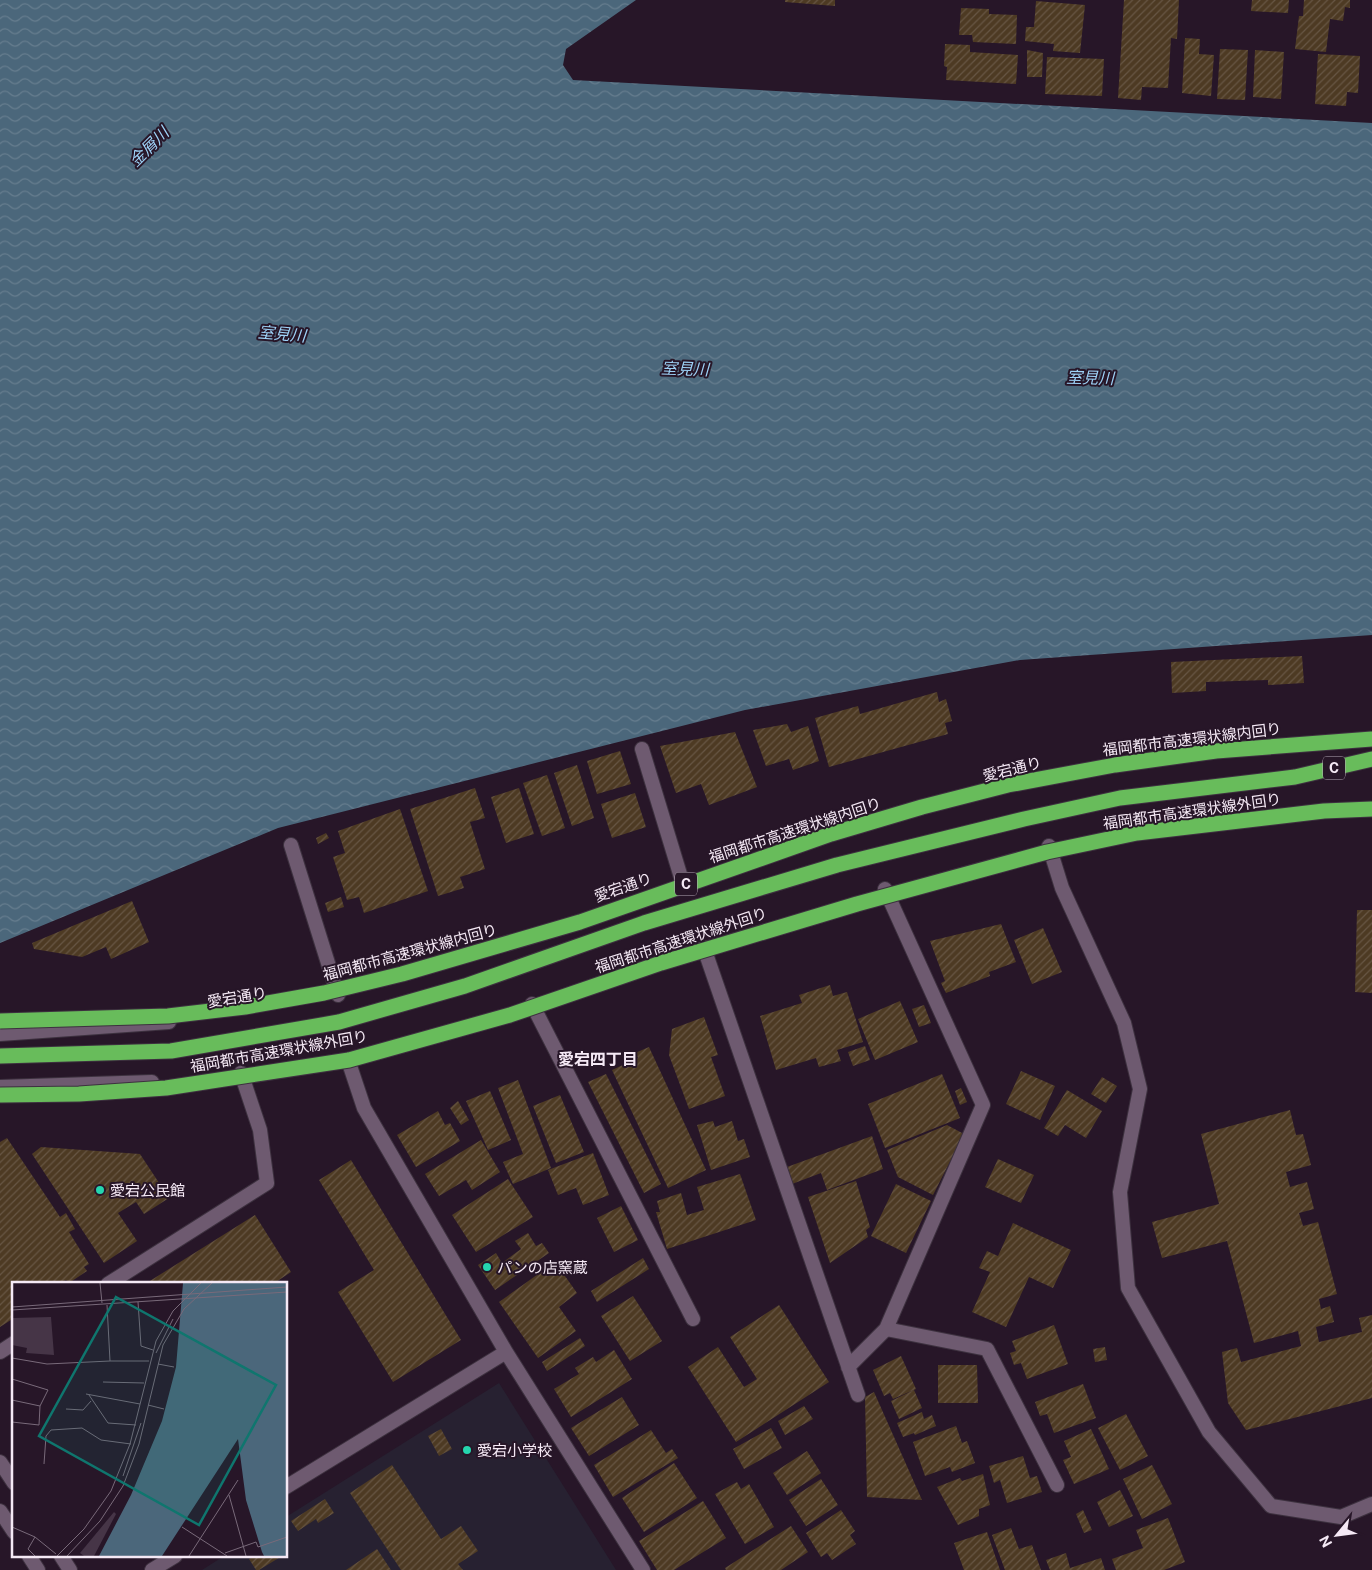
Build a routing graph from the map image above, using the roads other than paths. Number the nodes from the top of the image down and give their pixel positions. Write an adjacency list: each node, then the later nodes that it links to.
1 (1372, 740): 7 (street, 愛宕通り); 12 (highway, 福岡都市高速環状線内回り / C, bridge)
2 (642, 749): 7 (street)
3 (1372, 759): 14 (highway, C)
4 (1372, 809): 6 (street); 18 (highway, 福岡都市高速環状線外回り, bridge)
5 (291, 845): 10 (street)
6 (1049, 846): 8 (street); 31 (street)
7 (683, 884): 10 (street, 愛宕通り)
8 (885, 889): 9 (street); 21 (street)
9 (704, 948): 11 (street); 25 (street)
10 (338, 995): 13 (street, 愛宕通り)
11 (532, 1004): 15 (street); 20 (street)
12 (0, 1021)
13 (0, 1034)
14 (0, 1056)
15 (348, 1060): 16 (street); 24 (street)
16 (241, 1073): 17 (street); 19 (street)
17 (0, 1087)
18 (0, 1095)
19 (111, 1282)
20 (693, 1319)
21 (886, 1329): 25 (street); 29 (street)
22 (12, 1344): 23 (street)
23 (0, 1352)
24 (506, 1352): 30 (street); 40 (street)
25 (848, 1367): 26 (street)
26 (858, 1395)
27 (0, 1462): 28 (street)
28 (12, 1480)
29 (1057, 1485)
30 (288, 1486)
31 (1372, 1504)
32 (0, 1511): 33 (street)
33 (12, 1529)
34 (30, 1558): 37 (street)
35 (63, 1558): 38 (street)
36 (172, 1558): 39 (street)
37 (38, 1570)
38 (70, 1570)
39 (152, 1570)
40 (643, 1570)

